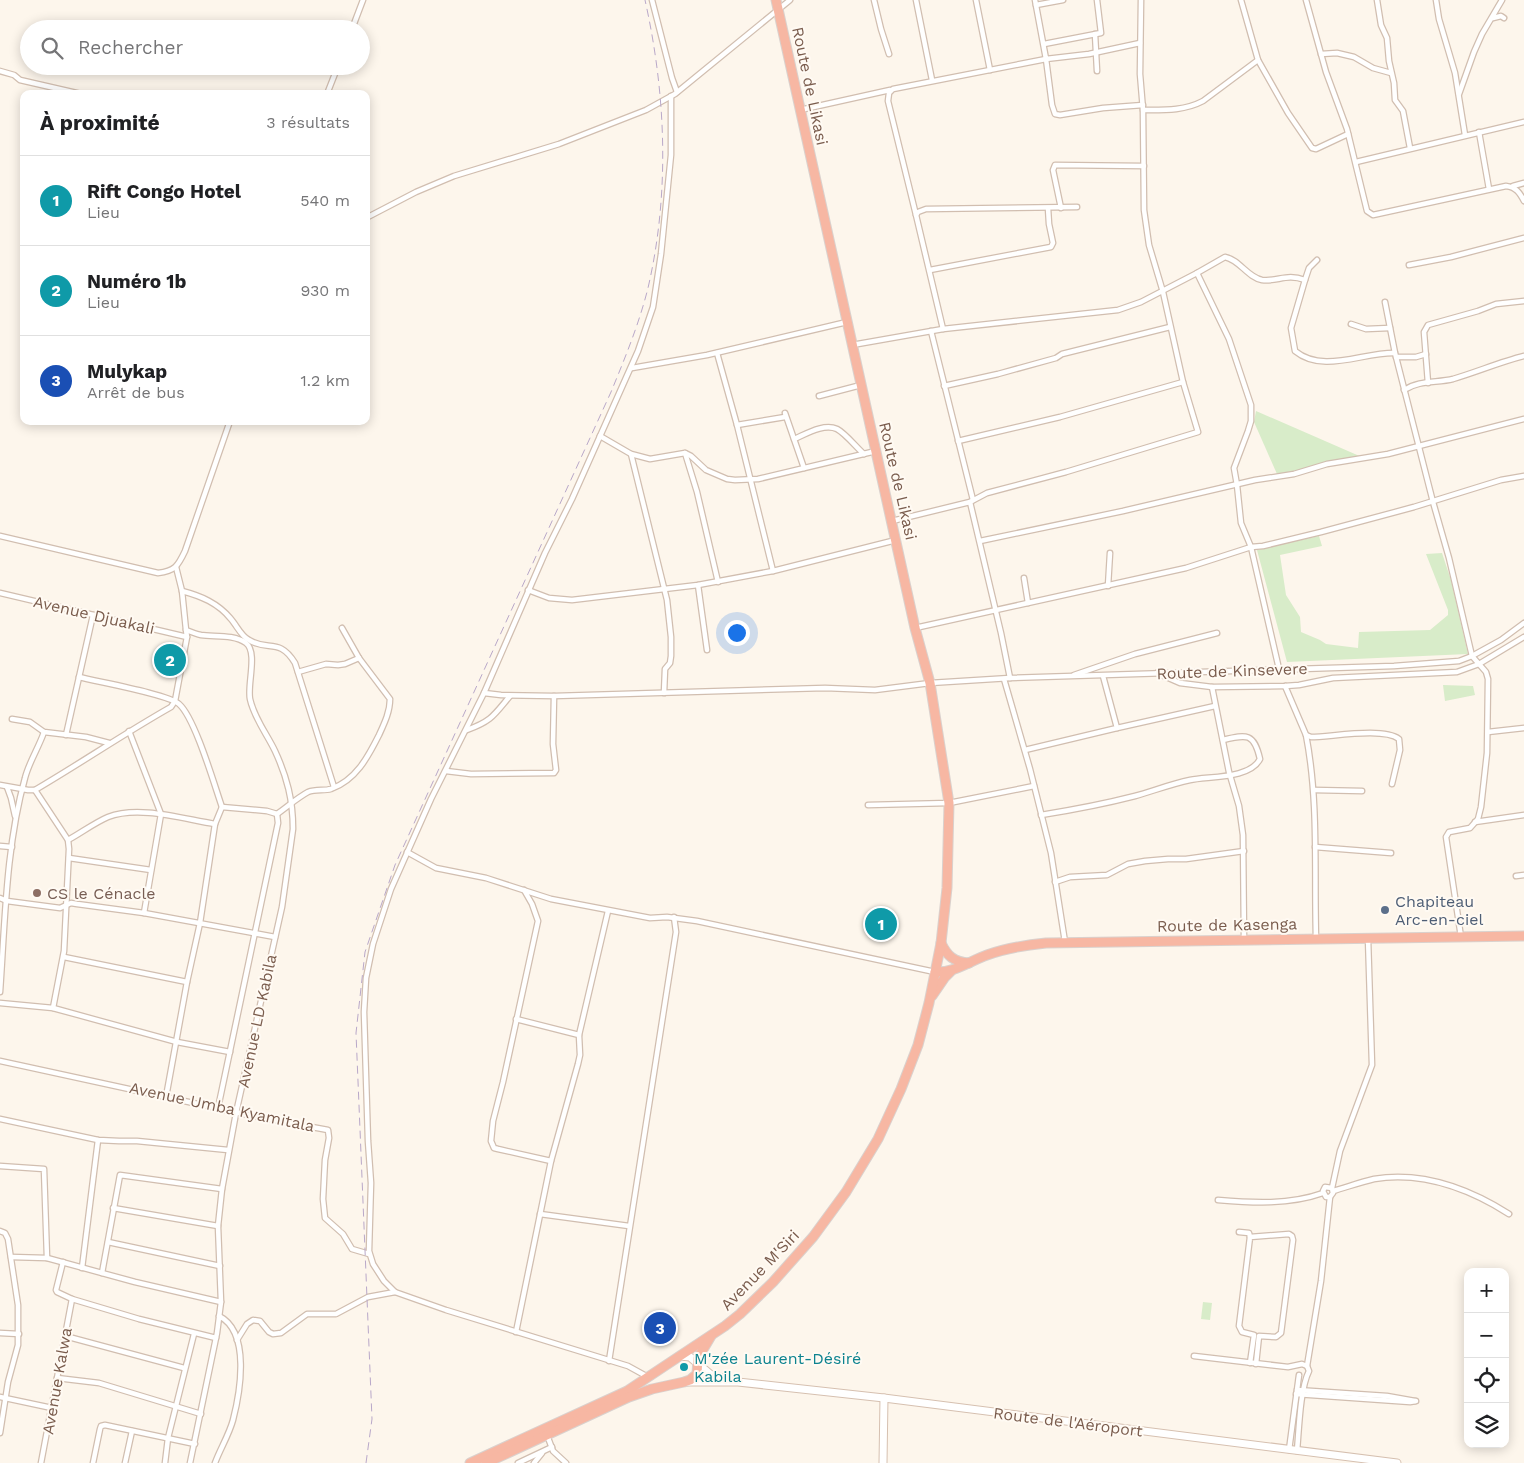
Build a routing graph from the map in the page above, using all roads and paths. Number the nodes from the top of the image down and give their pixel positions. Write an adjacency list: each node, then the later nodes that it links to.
1 (363, 0): 20 (street)
2 (652, 0): 38 (street)
3 (776, 0): 17 (highway, Route de Likasi)
4 (790, 0): 17 (street)
5 (874, 0): 25 (street)
6 (916, 0): 34 (street)
7 (976, 0): 29 (street)
8 (1063, 0): 16 (street)
9 (1097, 0): 21 (street)
10 (1141, 0): 22 (street)
11 (1242, 0): 28 (street)
12 (1306, 0): 26 (street)
13 (1377, 0): 32 (street)
14 (1436, 0): 39 (street)
15 (1502, 0): 18 (street)
16 (1036, 3): 23 (street)
17 (778, 10): 38 (street); 42 (highway, Route de Likasi)
18 (1493, 18): 19 (street); 39 (street)
19 (1504, 18)
20 (355, 20)
21 (1095, 34): 23 (street); 24 (street)
22 (1140, 43): 24 (street); 41 (street)
23 (1044, 44): 27 (street)
24 (1096, 52): 27 (street); 31 (street)
25 (889, 54)
26 (1320, 54): 32 (street); 45 (street)
27 (1046, 59): 29 (street); 41 (street)
28 (1258, 60): 41 (street); 45 (street)
29 (990, 70): 34 (street)
30 (0, 71): 35 (street)
31 (1097, 71)
32 (1391, 73): 47 (street)
33 (334, 75): 36 (street)
34 (932, 80): 37 (street)
35 (64, 90)
36 (329, 90)
37 (890, 90): 42 (street); 57 (street)
38 (677, 92): 40 (street)
39 (1459, 95): 46 (street)
40 (671, 96): 58 (street); 79 (street)
41 (1143, 107): 49 (street)
42 (800, 110): 68 (highway, Route de Likasi)
43 (1524, 122): 44 (street)
44 (1480, 132): 46 (street); 52 (street)
45 (1348, 134): 48 (street)
46 (1465, 135): 47 (street)
47 (1410, 148): 48 (street)
48 (1356, 162): 52 (street)
49 (1144, 166): 56 (street); 65 (street)
50 (1524, 184): 51 (street)
51 (1513, 186): 52 (street); 53 (street)
52 (1489, 189)
53 (1524, 201)
54 (1078, 207): 56 (street)
55 (1048, 208): 56 (street); 57 (street); 62 (street)
56 (1061, 208)
57 (916, 215): 62 (street)
58 (370, 216)
59 (1524, 238): 61 (street)
60 (1317, 260): 64 (street)
61 (1409, 265)
62 (930, 270): 72 (street)
63 (1197, 273): 64 (street); 65 (street); 100 (street)
64 (1305, 280): 77 (street)
65 (1163, 292): 70 (street); 72 (street)
66 (1524, 301): 76 (street)
67 (1385, 302): 71 (street)
68 (847, 322): 74 (highway, Route de Likasi); 75 (street)
69 (1351, 324): 71 (street)
70 (1170, 327): 80 (street); 83 (street)
71 (1390, 328): 77 (street)
72 (943, 329): 73 (street)
73 (930, 331): 74 (street); 83 (street)
74 (852, 345): 82 (highway, Route de Likasi)
75 (717, 353): 79 (street); 88 (street)
76 (1426, 354): 77 (street); 81 (street)
77 (1396, 355): 84 (street)
78 (1524, 356): 81 (street)
79 (632, 368): 89 (street)
80 (1183, 382): 91 (street); 101 (street)
81 (1428, 383): 84 (street)
82 (861, 385): 85 (street); 93 (highway, Route de Likasi)
83 (944, 386): 91 (street)
84 (1404, 390): 92 (street)
85 (819, 396)
86 (1524, 419): 92 (street)
87 (229, 425): 109 (street)
88 (737, 425): 90 (street); 99 (street)
89 (600, 436): 95 (street); 116 (street)
90 (794, 439): 96 (street); 97 (street)
91 (958, 441): 101 (street)
92 (1419, 446): 100 (street); 102 (street)
93 (876, 451): 96 (street); 103 (highway, Route de Likasi)
94 (685, 453): 95 (street); 99 (street); 112 (street)
95 (631, 454): 115 (street)
96 (864, 454): 97 (street)
97 (804, 468): 99 (street)
98 (1524, 476): 102 (street)
99 (750, 480): 110 (street)
100 (1237, 485): 106 (street); 107 (street)
101 (972, 501): 103 (street); 106 (street)
102 (1433, 502): 107 (street); 131 (street)
103 (892, 521): 105 (highway, Route de Likasi)
104 (0, 536): 109 (street)
105 (896, 540): 110 (street); 124 (highway, Route de Likasi)
106 (980, 541): 120 (street)
107 (1251, 547): 114 (street); 134 (street)
108 (1110, 553): 114 (street)
109 (176, 567): 117 (street)
110 (773, 571): 112 (street)
111 (1024, 578): 119 (street)
112 (718, 582): 113 (street)
113 (698, 585): 115 (street); 130 (street)
114 (1108, 586): 119 (street)
115 (664, 589): 116 (street); 145 (street)
116 (528, 590): 144 (street)
117 (182, 591): 125 (street); 129 (street)
118 (0, 593): 121 (street, Avenue Djuakali)
119 (1028, 603): 120 (street)
120 (996, 610): 124 (street); 140 (street)
121 (93, 615): 127 (street, Avenue Djuakali); 138 (street)
122 (1524, 623): 131 (street, Route de Kinsevere)
123 (342, 628): 132 (street)
124 (915, 628): 141 (highway, Route de Likasi)
125 (186, 630): 127 (street); 129 (street)
126 (1216, 633): 139 (street)
127 (187, 637): 148 (street)
128 (1524, 637): 133 (street)
129 (246, 641): 135 (street); 174 (street)
130 (707, 650)
131 (1472, 656): 133 (street); 134 (street, Route de Kinsevere)
132 (359, 658): 135 (street); 168 (street)
133 (1479, 664): 142 (street); 156 (street)
134 (1278, 669): 136 (street, Route de Kinsevere)
135 (298, 672): 168 (street)
136 (1156, 673): 137 (street, Route de Kinsevere); 143 (street)
137 (1103, 676): 139 (street, Route de Kinsevere); 151 (street)
138 (79, 677): 148 (street); 157 (street)
139 (1070, 677): 140 (street, Route de Kinsevere)
140 (1007, 678): 141 (street, Route de Kinsevere); 161 (street)
141 (930, 682): 145 (street, Route de Kinsevere); 173 (highway, Route de Likasi)
142 (1285, 686): 143 (street); 158 (street)
143 (1212, 687): 149 (street)
144 (484, 693): 146 (street, Route de Kinsevere); 153 (street)
145 (664, 693): 147 (street, Route de Kinsevere)
146 (510, 696): 147 (street, Route de Kinsevere); 153 (street)
147 (554, 696): 162 (street)
148 (175, 701): 154 (street); 176 (street)
149 (1215, 706): 151 (street); 159 (street)
150 (12, 719): 155 (street)
151 (1117, 728): 161 (street)
152 (1524, 728): 156 (street)
153 (467, 730): 162 (street)
154 (129, 731): 160 (street); 177 (street)
155 (44, 732): 157 (street); 169 (street)
156 (1488, 732): 182 (street)
157 (66, 734): 160 (street)
158 (1306, 736): 164 (street); 171 (street)
159 (1223, 740): 163 (street); 163 (street)
160 (109, 743): 170 (street)
161 (1025, 750): 167 (street)
162 (446, 771): 189 (street)
163 (1230, 776): 179 (street); 188 (street)
164 (1392, 784)
165 (0, 785): 166 (street)
166 (7, 786): 169 (street); 181 (street)
167 (1034, 786): 173 (street); 179 (street)
168 (334, 787): 174 (street)
169 (23, 789): 170 (street); 181 (street)
170 (35, 790): 184 (street)
171 (1314, 790): 172 (street); 186 (street)
172 (1362, 791)
173 (949, 803): 175 (street); 211 (highway, Route de Likasi)
174 (291, 804): 178 (street); 206 (street)
175 (868, 805)
176 (222, 807): 178 (street); 183 (street)
177 (161, 814): 183 (street); 184 (street); 192 (street)
178 (277, 814): 204 (street, Avenue LD Kabila)
179 (1041, 815): 195 (street)
180 (1524, 815): 182 (street)
181 (16, 818): 187 (street)
182 (1475, 822): 207 (street)
183 (215, 824): 203 (street)
184 (68, 840): 191 (street)
185 (0, 846): 187 (street)
186 (1315, 847): 190 (street); 209 (street)
187 (12, 848): 198 (street)
188 (1244, 851): 195 (street); 210 (street)
189 (407, 852): 196 (street); 250 (street)
190 (1391, 853)
191 (69, 858): 192 (street); 199 (street)
192 (151, 870): 201 (street)
193 (1524, 875): 194 (street)
194 (1516, 876)
195 (1056, 882): 212 (street)
196 (524, 890): 200 (street); 223 (street)
197 (0, 898): 198 (street)
198 (7, 901): 199 (street); 214 (street)
199 (65, 906): 201 (street); 213 (street)
200 (608, 910): 202 (street); 224 (street)
201 (144, 913): 203 (street)
202 (674, 917): 217 (street); 245 (street)
203 (200, 923): 204 (street); 218 (street)
204 (256, 933): 206 (street, Avenue LD Kabila); 226 (street, Avenue LD Kabila)
205 (1524, 936): 207 (highway, Route de Kasenga)
206 (275, 937): 230 (street, Avenue LD Kabila)
207 (1461, 937): 208 (highway, Route de Kasenga)
208 (1368, 938): 209 (highway, Route de Kasenga); 237 (street)
209 (1316, 939): 210 (highway, Route de Kasenga)
210 (1244, 941): 212 (highway, Route de Kasenga)
211 (941, 943): 215 (highway); 217 (highway, Route de Likasi)
212 (1065, 943): 215 (highway, Route de Kasenga)
213 (64, 957): 218 (street); 222 (street)
214 (1, 963): 219 (street)
215 (969, 963): 216 (highway, Route de Kasenga)
216 (951, 971): 217 (highway, Route de Kasenga); 220 (highway)
217 (935, 972): 220 (highway, Avenue M'Siri)
218 (187, 982): 225 (street)
219 (0, 992)
220 (929, 1003): 263 (highway, Avenue M'Siri)
221 (0, 1004): 222 (street)
222 (53, 1008): 225 (street)
223 (516, 1020): 224 (street); 234 (street)
224 (579, 1035): 234 (street)
225 (177, 1042): 226 (street); 228 (street)
226 (230, 1052): 229 (street, Avenue LD Kabila)
227 (0, 1061): 228 (street, Avenue Umba Kyamitala)
228 (166, 1097): 229 (street, Avenue Umba Kyamitala)
229 (218, 1108): 230 (street, Avenue Umba Kyamitala)
230 (236, 1113): 233 (street, Avenue LD Kabila); 250 (street, Avenue Umba Kyamitala)
231 (0, 1119): 232 (street)
232 (98, 1140): 233 (street); 255 (street)
233 (228, 1150): 236 (street, Avenue LD Kabila)
234 (552, 1161): 242 (street)
235 (0, 1166): 252 (street)
236 (222, 1189): 241 (street); 244 (street, Avenue LD Kabila)
237 (1333, 1190): 238 (street); 239 (street); 243 (street)
238 (1323, 1193): 239 (street); 240 (street)
239 (1330, 1197): 278 (street)
240 (1218, 1200)
241 (113, 1208): 244 (street); 249 (street)
242 (540, 1214): 245 (street); 261 (street)
243 (1510, 1214)
244 (218, 1226): 254 (street, Avenue LD Kabila)
245 (629, 1226): 273 (street)
246 (3, 1232): 251 (street)
247 (1240, 1232): 248 (street)
248 (1250, 1238): 266 (street); 268 (street)
249 (108, 1242): 254 (street); 256 (street)
250 (369, 1254): 257 (street)
251 (11, 1257): 252 (street); 264 (street)
252 (47, 1258): 253 (street)
253 (62, 1262): 255 (street); 258 (street)
254 (220, 1266): 259 (street, Avenue LD Kabila)
255 (82, 1268): 256 (street)
256 (102, 1273): 259 (street)
257 (395, 1292): 261 (street); 270 (street)
258 (72, 1299): 265 (street); 267 (street, Avenue Kalwa)
259 (221, 1302): 260 (street, Avenue LD Kabila)
260 (219, 1316): 269 (street, Avenue LD Kabila); 270 (street)
261 (516, 1332): 273 (street)
262 (0, 1333): 264 (street)
263 (714, 1333): 271 (highway, Avenue M'Siri); 275 (highway)
264 (19, 1334): 292 (street)
265 (194, 1334): 269 (street); 279 (street)
266 (1254, 1335): 268 (street); 274 (street)
267 (65, 1336): 279 (street); 285 (street, Avenue Kalwa)
268 (1259, 1336): 276 (street)
269 (216, 1338): 296 (street, Avenue LD Kabila)
270 (237, 1340): 310 (street)
271 (679, 1356): 275 (main road, Route de l'Aéroport); 281 (highway, Avenue M'Siri)
272 (1194, 1356): 274 (street)
273 (609, 1361): 284 (street)
274 (1250, 1363): 276 (street)
275 (698, 1364): 286 (highway); 287 (main road, Route de l'Aéroport)
276 (1256, 1364): 280 (street)
277 (1298, 1366): 278 (street); 280 (street); 282 (street)
278 (1307, 1366): 283 (street)
279 (184, 1368): 294 (street)
280 (1288, 1368): 282 (street)
281 (659, 1371): 284 (highway, Avenue M'Siri); 288 (highway)
282 (1298, 1374): 283 (street); 289 (street)
283 (1306, 1376): 290 (street)
284 (648, 1377): 311 (highway, Avenue M'Siri)
285 (57, 1378): 294 (street); 295 (street, Avenue Kalwa)
286 (684, 1382): 287 (main road, Route de l'Aéroport); 288 (highway)
287 (738, 1382): 293 (main road, Route de l'Aéroport)
288 (666, 1385): 299 (highway)
289 (1297, 1392): 290 (street); 304 (street)
290 (1303, 1392): 291 (street); 304 (street)
291 (1343, 1395): 291 (street)
292 (2, 1398): 295 (street); 298 (street)
293 (884, 1398): 304 (main road, Route de l'Aéroport); 316 (main road)
294 (176, 1406): 296 (street); 300 (street)
295 (52, 1408): 305 (street, Avenue Kalwa)
296 (200, 1414): 301 (street, Avenue LD Kabila)
297 (132, 1431): 300 (street); 306 (street); 307 (street)
298 (0, 1434)
299 (548, 1436): 302 (street); 312 (highway)
300 (168, 1438): 301 (street); 308 (street)
301 (195, 1444): 309 (street, Avenue LD Kabila)
302 (552, 1447): 303 (street); 315 (street)
303 (544, 1450): 313 (street); 314 (street)
304 (1293, 1451): 317 (main road, Route de l'Aéroport)
305 (41, 1463)
306 (94, 1463)
307 (125, 1463)
308 (165, 1463)
309 (190, 1463)
310 (215, 1463)
311 (470, 1463)
312 (486, 1463)
313 (518, 1463)
314 (534, 1463)
315 (566, 1463)
316 (883, 1463)
317 (1397, 1463)

